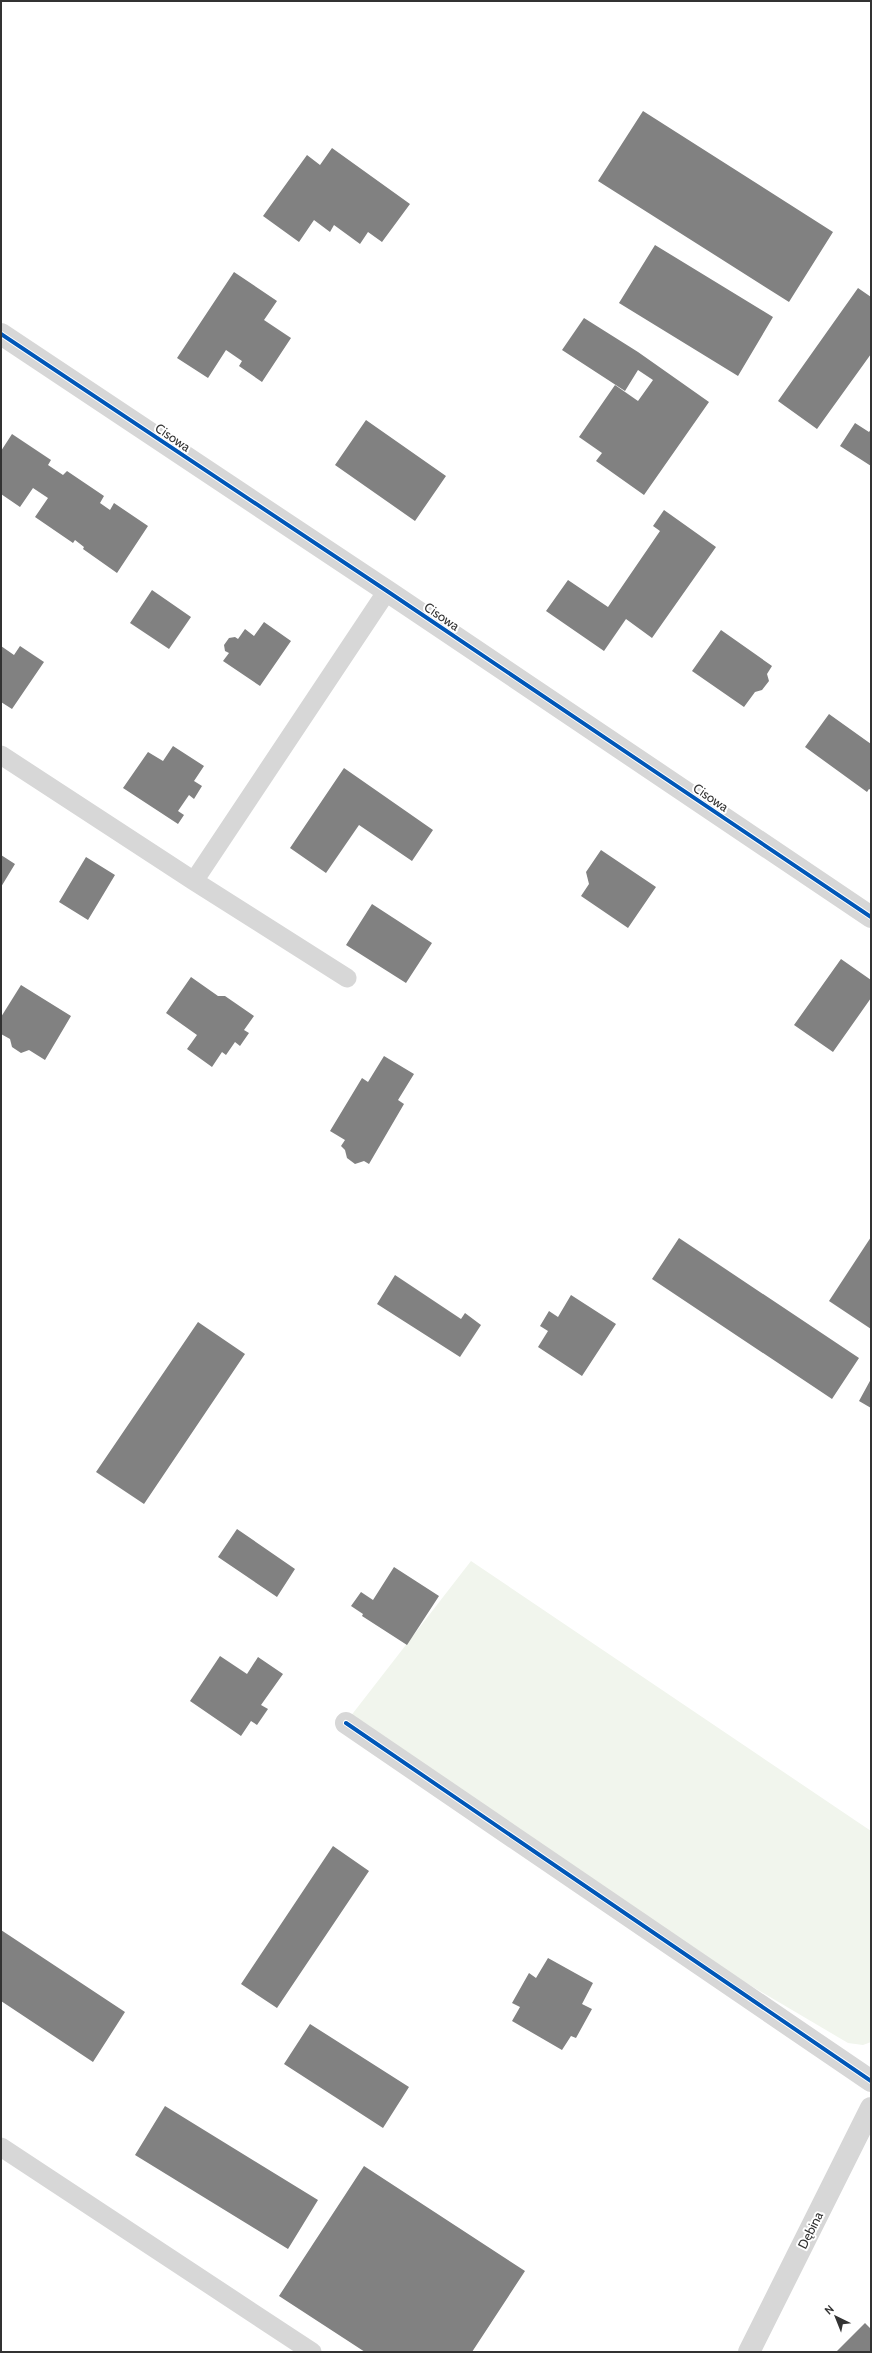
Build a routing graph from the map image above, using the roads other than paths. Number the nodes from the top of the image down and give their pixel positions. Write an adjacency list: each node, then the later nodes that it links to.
1 (1, 334): 2 (street, Cisowa)
2 (387, 591): 4 (lane); 5 (street, Cisowa)
3 (1, 755): 4 (lane)
4 (194, 882): 6 (lane)
5 (871, 917)
6 (347, 978)
7 (346, 1723): 8 (street)
8 (871, 2081)
9 (871, 2108): 12 (street, Dębina)
10 (1, 2147): 11 (lane)
11 (312, 2352)
12 (749, 2352)

